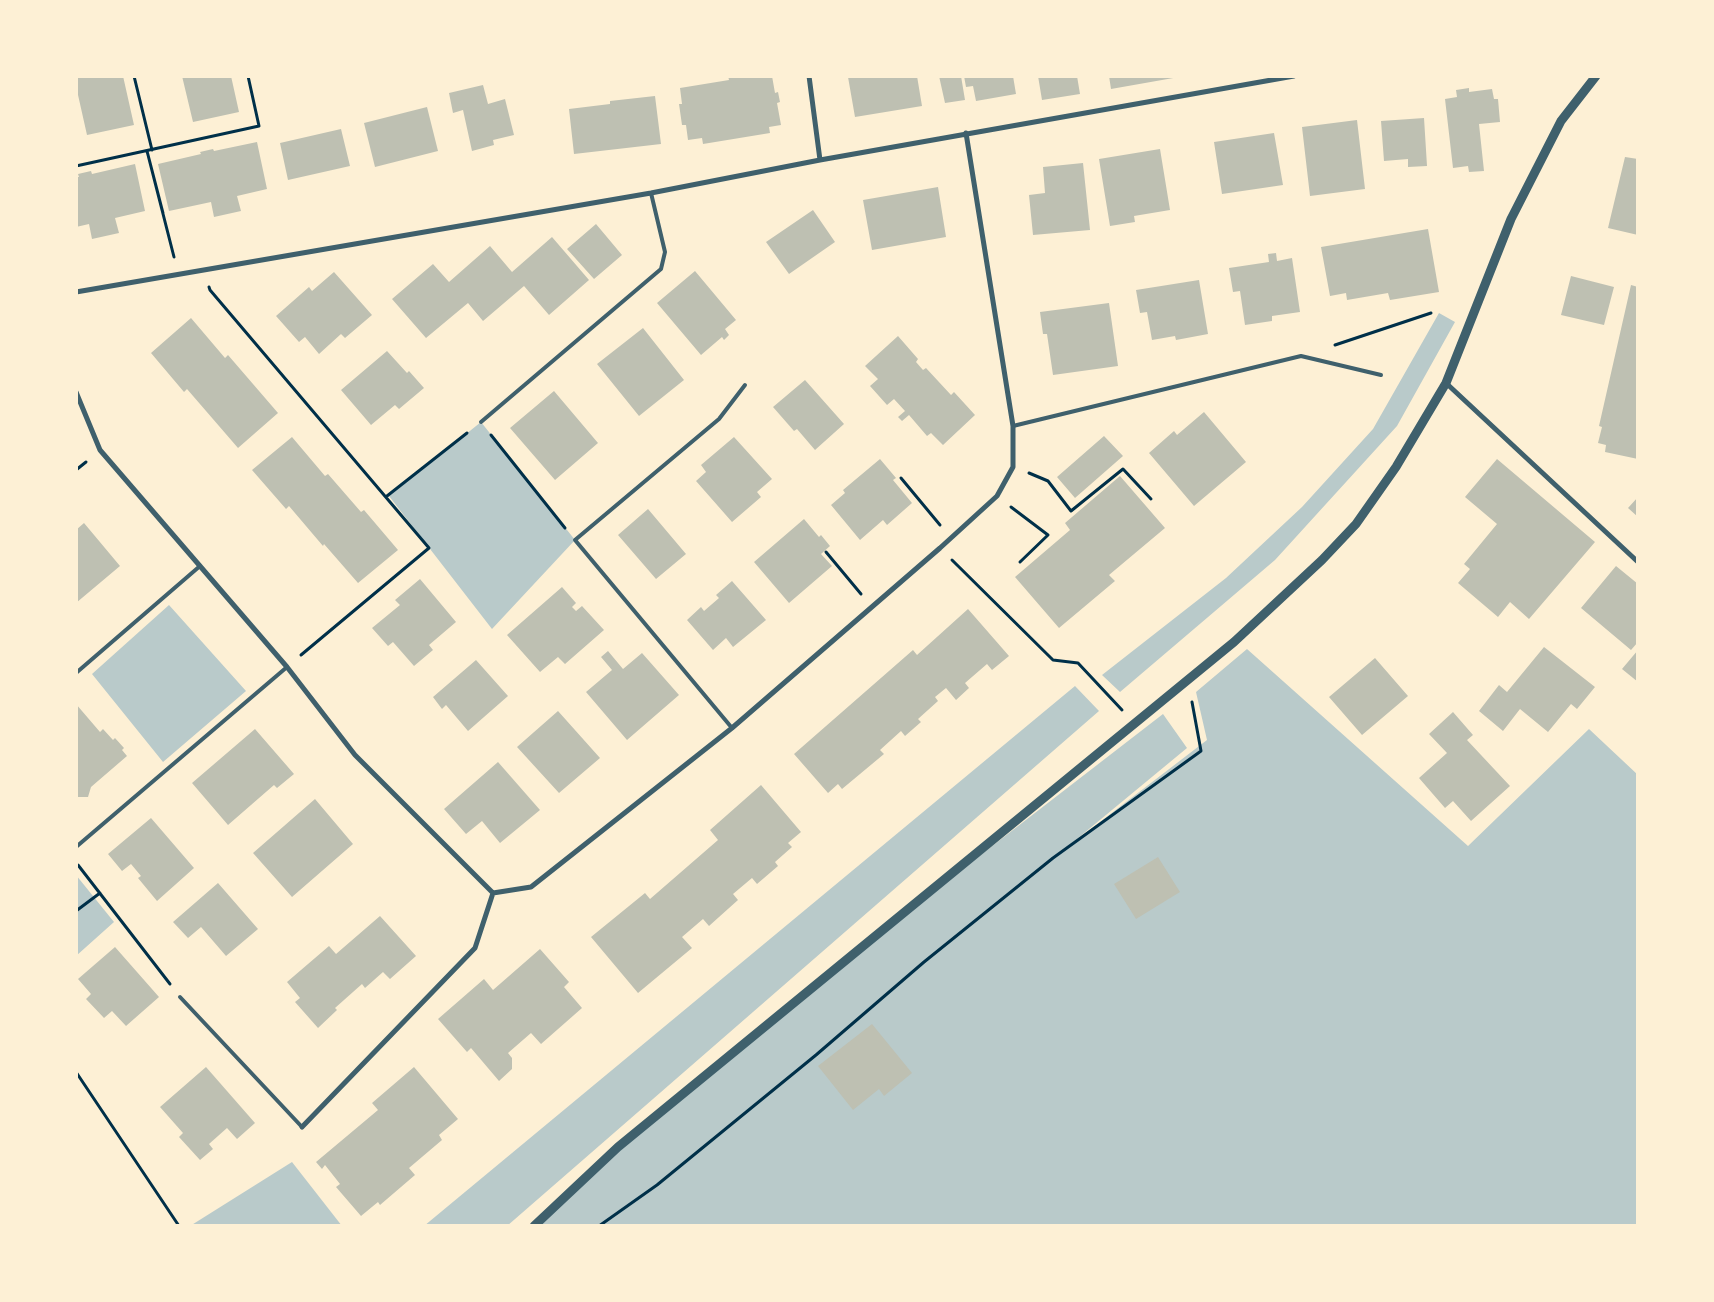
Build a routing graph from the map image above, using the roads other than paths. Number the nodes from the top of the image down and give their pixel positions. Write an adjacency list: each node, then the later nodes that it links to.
1 (809, 76): 5 (street)
2 (1294, 76): 4 (street)
3 (1596, 76): 9 (street)
4 (966, 133): 5 (street); 13 (street)
5 (820, 160): 6 (street)
6 (652, 193): 7 (street); 12 (lane)
7 (76, 292)
8 (1381, 375): 13 (lane)
9 (1446, 383): 14 (street); 23 (street)
10 (745, 385): 18 (lane)
11 (76, 392): 15 (street)
12 (481, 422)
13 (1013, 426): 18 (street)
14 (1638, 562)
15 (200, 566): 16 (street); 17 (lane)
16 (287, 667): 19 (lane); 20 (street)
17 (76, 673)
18 (732, 728): 20 (street)
19 (76, 847)
20 (493, 892): 22 (street)
21 (180, 997): 22 (lane)
22 (302, 1127)
23 (534, 1226)

